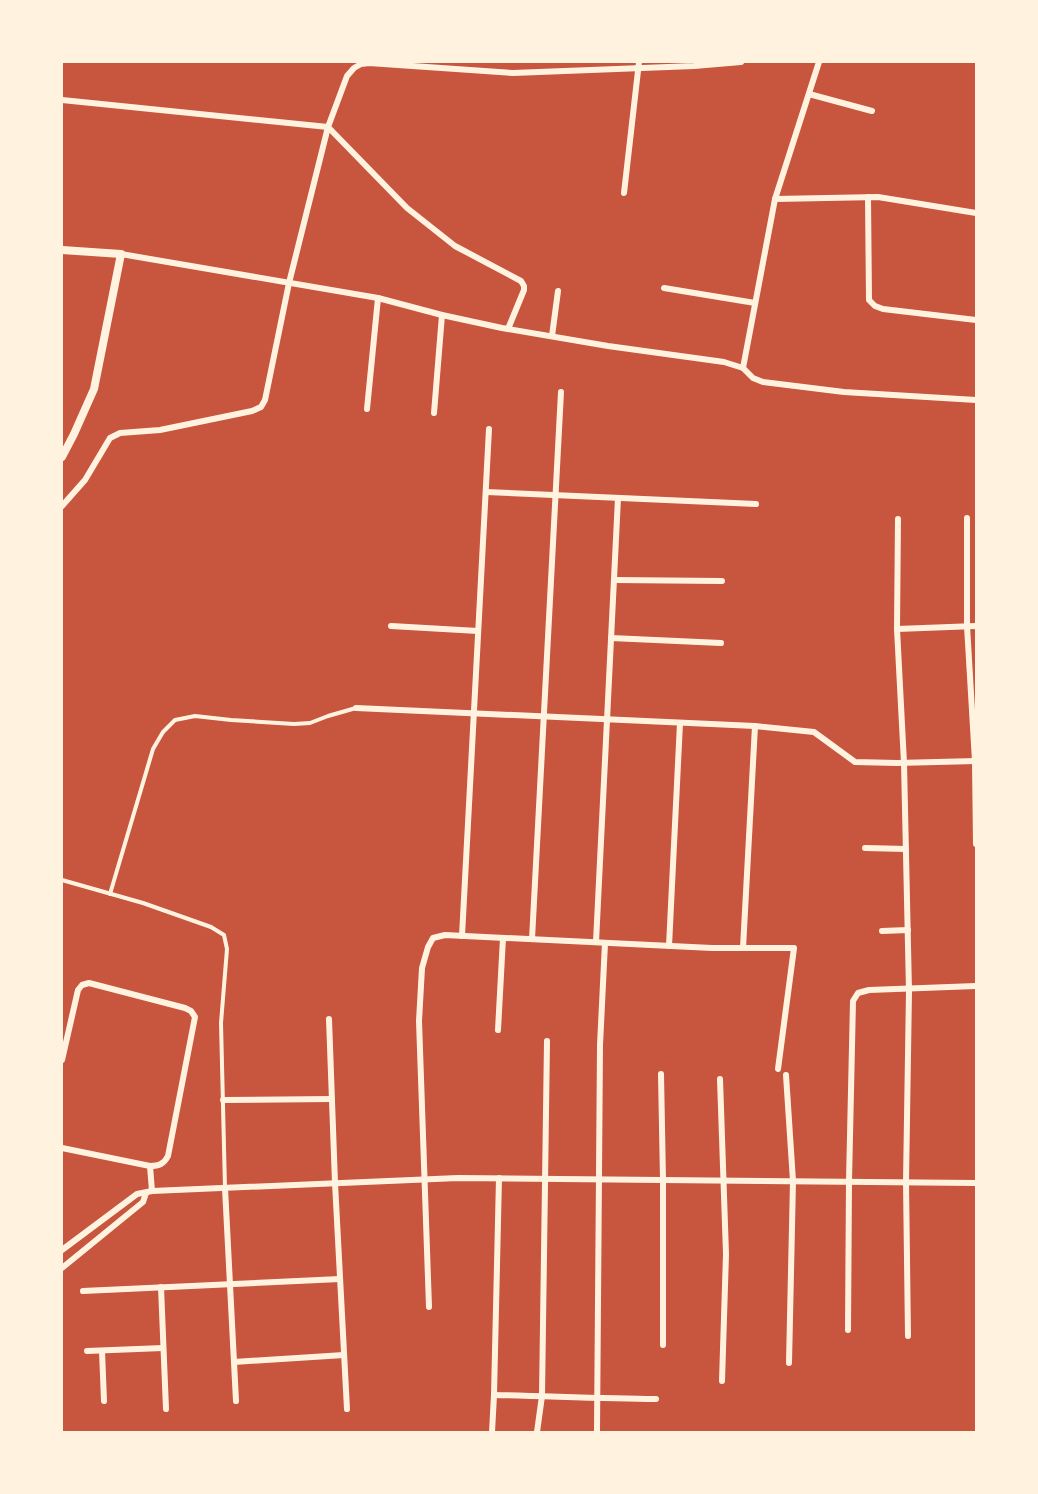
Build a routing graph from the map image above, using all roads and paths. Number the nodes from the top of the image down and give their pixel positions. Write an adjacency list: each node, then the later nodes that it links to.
1 (741, 62): 3 (street)
2 (819, 62): 5 (street)
3 (700, 63): 4 (street)
4 (639, 65): 8 (street); 9 (street)
5 (809, 93): 7 (street); 11 (street)
6 (62, 100): 8 (street)
7 (872, 111)
8 (328, 127): 15 (street); 22 (street)
9 (624, 193)
10 (868, 197): 11 (street); 12 (street); 21 (street)
11 (775, 199): 19 (street)
12 (976, 213)
13 (62, 250): 14 (street)
14 (122, 254): 15 (street); 30 (street)
15 (289, 283): 18 (street); 35 (street)
16 (664, 288): 19 (street)
17 (558, 291): 23 (street)
18 (378, 298): 20 (street); 27 (street)
19 (755, 303): 24 (street)
20 (442, 315): 22 (street); 28 (street)
21 (976, 320)
22 (508, 329): 23 (street)
23 (552, 336): 24 (street)
24 (743, 368): 26 (street)
25 (561, 392): 32 (street)
26 (976, 400)
27 (368, 409)
28 (434, 413)
29 (489, 429): 31 (street)
30 (62, 457)
31 (486, 492): 32 (street); 44 (street)
32 (555, 495): 33 (street); 49 (street)
33 (618, 498): 34 (street); 38 (street)
34 (756, 504)
35 (62, 506)
36 (967, 518): 41 (street)
37 (898, 519): 43 (street)
38 (614, 579): 39 (street); 45 (street)
39 (722, 581)
40 (391, 626): 44 (street)
41 (967, 626): 42 (street); 43 (street); 53 (street)
42 (976, 626)
43 (897, 629): 54 (street)
44 (478, 631): 48 (street)
45 (611, 638): 46 (street); 50 (street)
46 (721, 643)
47 (356, 708): 48 (street); 59 (lane)
48 (474, 714): 49 (street); 62 (street)
49 (544, 717): 50 (street); 64 (street)
50 (607, 720): 51 (street); 65 (street)
51 (680, 723): 52 (street); 67 (street)
52 (755, 726): 54 (street); 68 (street)
53 (976, 761): 54 (street); 55 (street)
54 (904, 763): 57 (street)
55 (976, 844)
56 (865, 848): 57 (street)
57 (906, 849): 60 (street)
58 (62, 880): 59 (lane)
59 (110, 894): 80 (lane)
60 (908, 930): 61 (street); 70 (street)
61 (882, 931)
62 (462, 936): 63 (street); 86 (street)
63 (503, 938): 64 (street); 72 (street)
64 (532, 939): 65 (street)
65 (596, 942): 66 (street)
66 (605, 943): 67 (street); 85 (street)
67 (669, 946): 68 (street)
68 (743, 948): 75 (street)
69 (976, 986): 70 (street)
70 (909, 989): 90 (street); 91 (street)
71 (329, 1019): 79 (street)
72 (498, 1030)
73 (547, 1041): 84 (street)
74 (62, 1060): 82 (street)
75 (778, 1069)
76 (661, 1074): 87 (street)
77 (786, 1075): 89 (street)
78 (720, 1078): 88 (street)
79 (332, 1099): 80 (street); 93 (street)
80 (223, 1100): 94 (lane)
81 (62, 1148): 82 (street)
82 (150, 1166): 95 (street)
83 (498, 1178): 84 (street); 86 (street); 113 (street)
84 (546, 1179): 85 (street); 114 (street)
85 (599, 1179): 87 (street); 115 (street)
86 (424, 1180): 93 (street); 102 (street)
87 (663, 1180): 88 (street); 105 (street)
88 (723, 1180): 89 (street); 112 (street)
89 (793, 1181): 90 (street); 111 (street)
90 (849, 1182): 91 (street); 103 (street)
91 (906, 1182): 92 (street); 104 (street)
92 (976, 1183)
93 (335, 1184): 94 (street); 98 (street)
94 (225, 1188): 95 (street); 99 (street)
95 (149, 1192): 96 (street); 97 (street)
96 (62, 1250)
97 (62, 1268)
98 (340, 1279): 99 (street); 109 (street)
99 (230, 1284): 100 (street); 110 (street)
100 (161, 1287): 101 (street); 106 (street)
101 (83, 1291)
102 (429, 1307)
103 (848, 1330)
104 (908, 1336)
105 (663, 1345)
106 (163, 1348): 108 (street); 119 (street)
107 (87, 1351): 108 (street)
108 (102, 1351): 117 (street)
109 (344, 1355): 110 (street); 120 (street)
110 (234, 1362): 118 (street)
111 (789, 1363)
112 (722, 1381)
113 (494, 1395): 114 (street); 121 (street)
114 (542, 1396): 115 (street); 122 (street)
115 (597, 1399): 116 (street); 123 (street)
116 (656, 1399)
117 (104, 1401)
118 (236, 1401)
119 (166, 1409)
120 (347, 1409)
121 (492, 1432)
122 (537, 1432)
123 (597, 1432)

